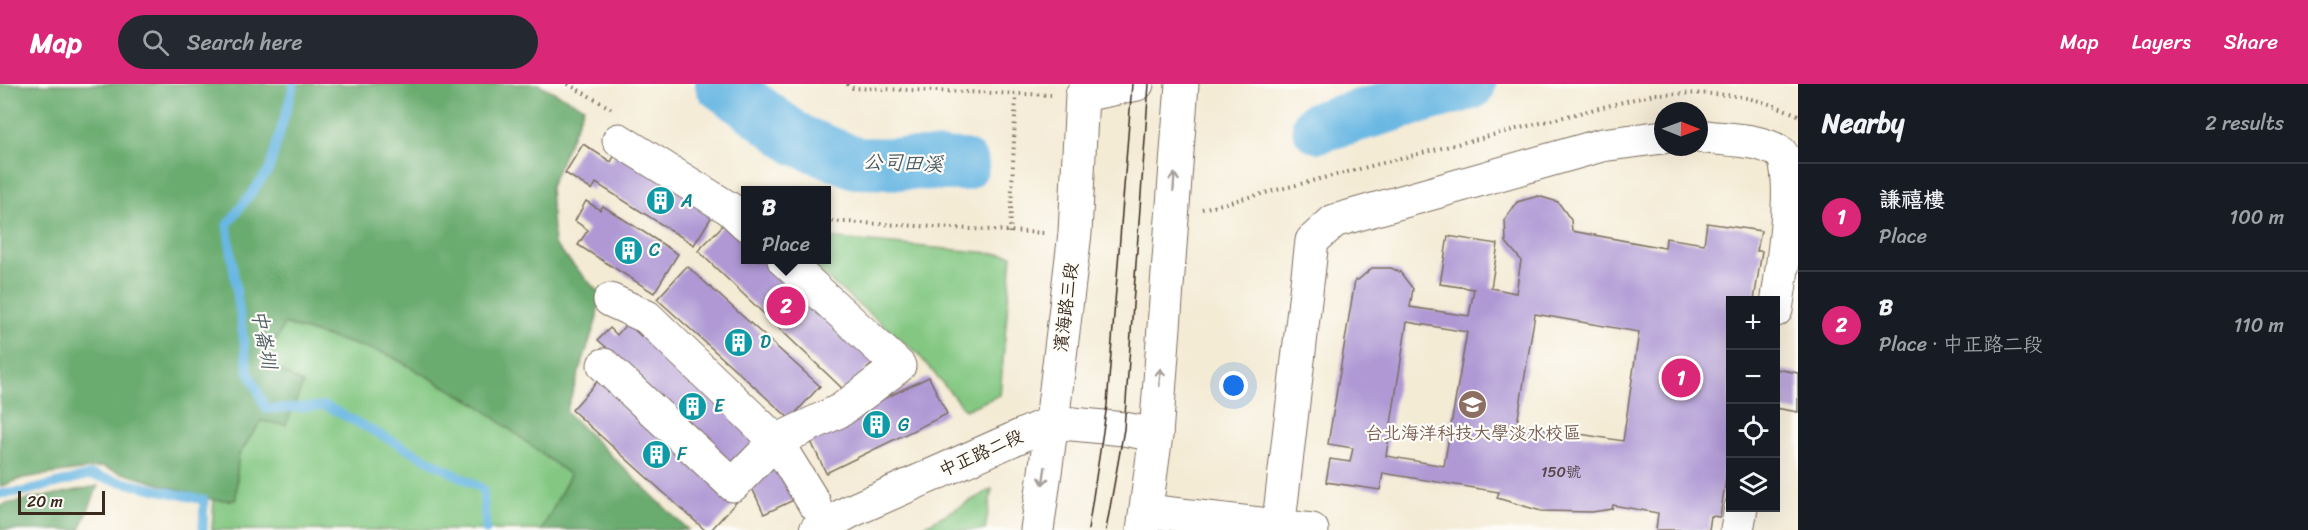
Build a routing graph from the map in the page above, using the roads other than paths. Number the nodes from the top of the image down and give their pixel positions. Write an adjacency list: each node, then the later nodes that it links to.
1 (1137, 84): 3 (street)
2 (1182, 84): 13 (street, one-way to 2)
3 (1083, 90): 12 (street, 濱海路三段)
4 (1708, 137): 9 (street)
5 (1654, 138): 18 (street)
6 (619, 140): 7 (street)
7 (741, 219)
8 (788, 264): 14 (street)
9 (1778, 296)
10 (610, 300): 14 (street)
11 (604, 365): 14 (street)
12 (1052, 422): 13 (street); 16 (street, 中正路二段); 19 (street, 濱海路三段, one-way to 19)
13 (1156, 435): 17 (street)
14 (776, 441): 16 (street)
15 (1740, 512): 21 (street)
16 (815, 517)
17 (1144, 520): 18 (street)
18 (1278, 527): 20 (street)
19 (1037, 530)
20 (1312, 530)
21 (1737, 530)

